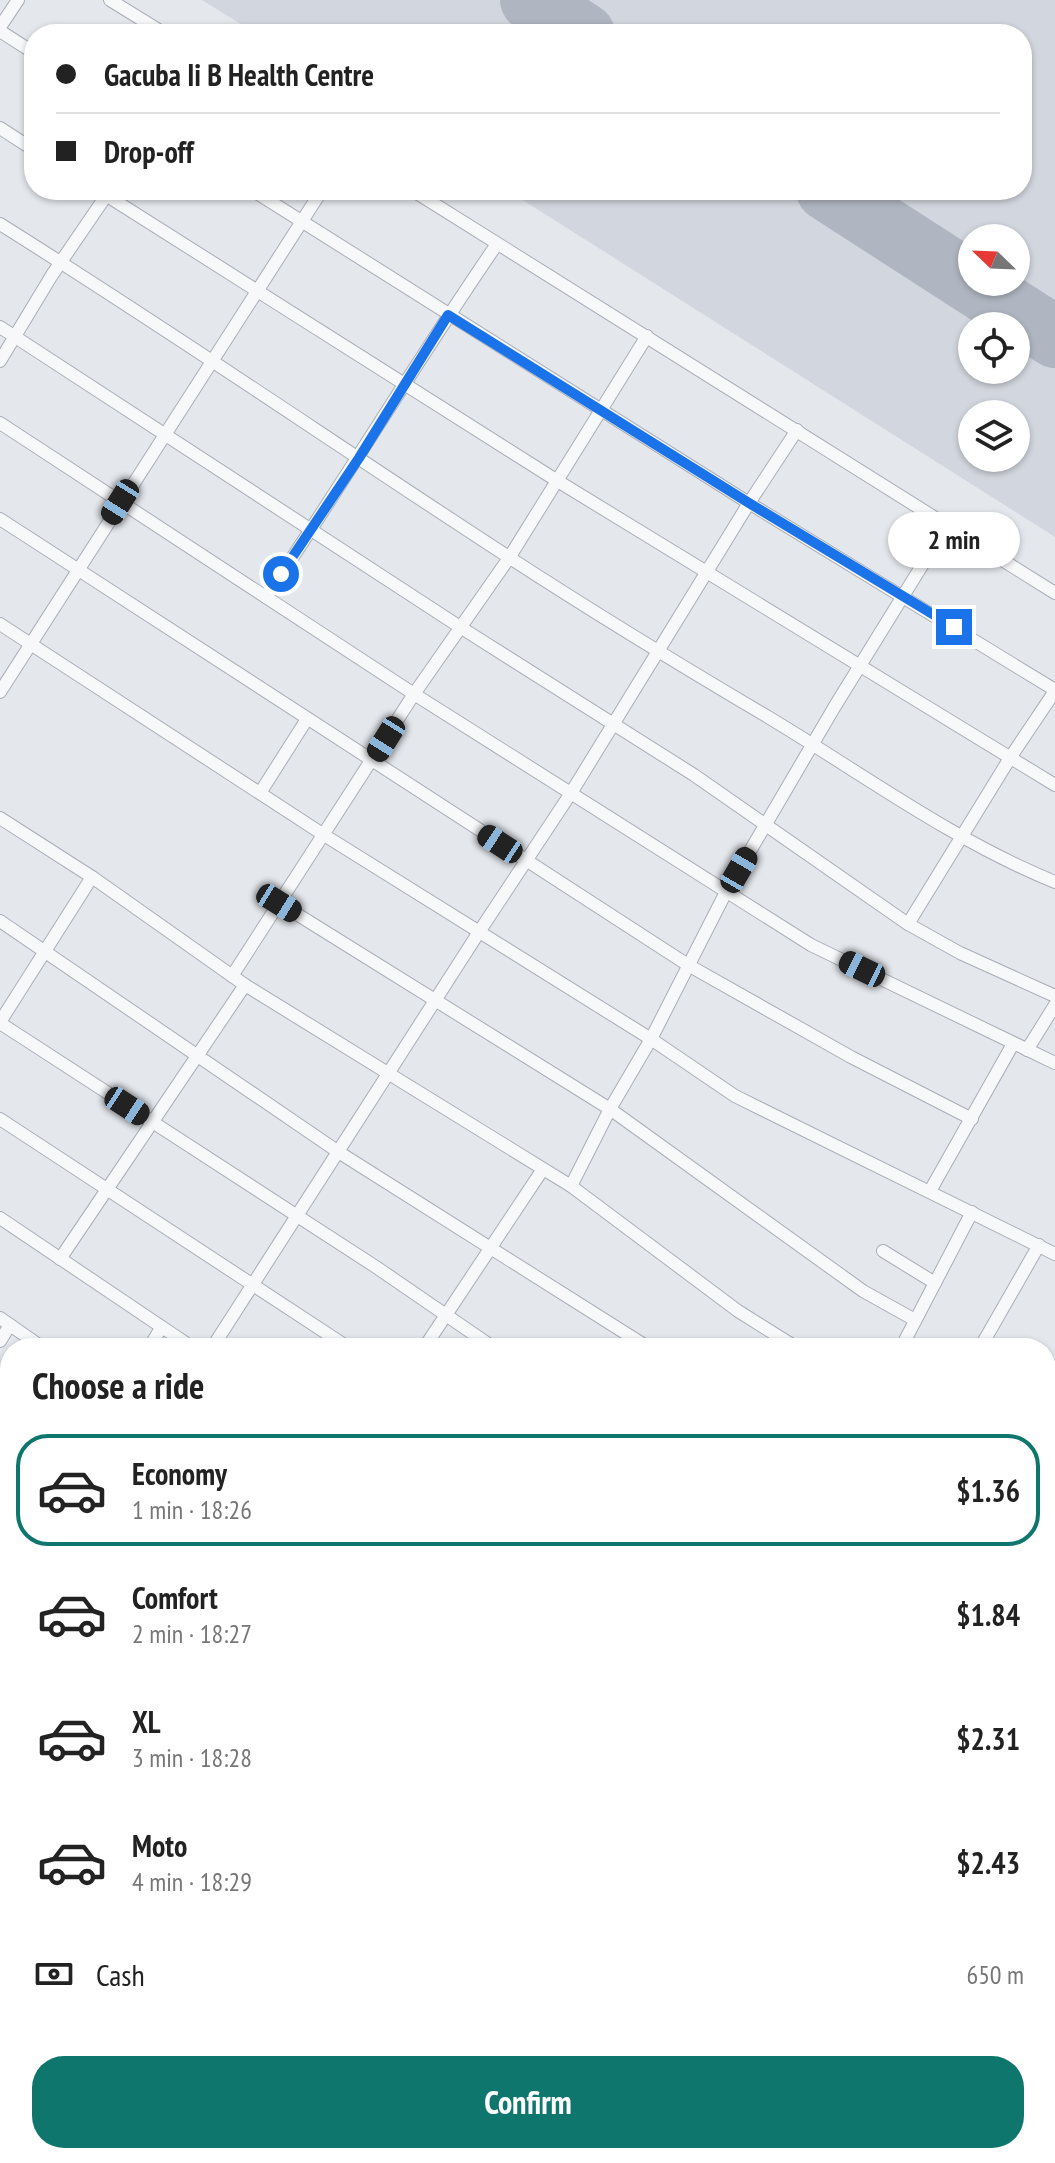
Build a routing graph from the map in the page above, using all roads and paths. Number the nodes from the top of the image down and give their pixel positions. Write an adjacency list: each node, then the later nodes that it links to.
1 (18, 0): 4 (street)
2 (110, 0): 3 (street)
3 (149, 24)
4 (0, 29): 5 (street)
5 (24, 46)
6 (0, 128): 7 (street)
7 (24, 144)
8 (100, 200): 16 (street)
9 (117, 200): 17 (street)
10 (268, 200): 13 (street)
11 (315, 200): 13 (street)
12 (428, 200): 15 (street)
13 (301, 221): 17 (street); 18 (street)
14 (0, 224): 16 (street)
15 (497, 244): 18 (street); 20 (street)
16 (61, 262): 21 (street); 22 (street)
17 (257, 291): 22 (street); 24 (street)
18 (448, 315): 24 (street); 25 (street)
19 (0, 327): 21 (street)
20 (647, 336): 25 (street); 27 (street)
21 (16, 338): 23 (street); 28 (street)
22 (213, 360): 28 (street); 29 (street)
23 (0, 361)
24 (403, 383): 29 (street); 30 (street)
25 (602, 410): 30 (street); 32 (street)
26 (0, 423): 31 (street)
27 (797, 430): 32 (street); 34 (street)
28 (165, 435): 31 (street); 35 (street)
29 (359, 458): 35 (street); 36 (street)
30 (556, 480): 36 (street); 38 (street)
31 (120, 502): 37 (street); 41 (street)
32 (749, 503): 38 (street); 40 (street)
33 (0, 519): 37 (street)
34 (947, 525): 39 (street); 40 (street)
35 (312, 529): 41 (street); 43 (street)
36 (509, 558): 43 (street); 45 (street)
37 (78, 571): 44 (street); 50 (street)
38 (708, 573): 45 (street); 46 (street)
39 (1055, 593)
40 (904, 596): 46 (street); 47 (street)
41 (266, 597): 49 (street)
42 (0, 624): 44 (street)
43 (460, 627): 49 (street); 51 (street)
44 (30, 645): 48 (street); 56 (street)
45 (658, 651): 51 (street); 52 (street)
46 (859, 667): 52 (street); 53 (street)
47 (1055, 690): 53 (street)
48 (0, 692)
49 (414, 694): 54 (street); 57 (street)
50 (307, 719): 54 (street); 56 (street)
51 (615, 723): 57 (street); 59 (street)
52 (814, 745): 59 (street); 61 (street)
53 (1010, 758): 55 (street); 61 (street)
54 (372, 761): 60 (street); 62 (street)
55 (1055, 785)
56 (260, 793): 60 (street)
57 (571, 793): 62 (street); 65 (street)
58 (0, 818): 63 (street)
59 (765, 825): 65 (street); 68 (street)
60 (324, 835): 66 (street); 69 (street)
61 (963, 838): 64 (street); 68 (street)
62 (526, 861): 69 (street); 71 (street)
63 (92, 877): 70 (street); 72 (street)
64 (1055, 882)
65 (726, 892): 71 (street); 79 (street)
66 (279, 903): 72 (street); 75 (street)
67 (0, 921): 70 (street)
68 (908, 924): 74 (street)
69 (479, 932): 75 (street); 78 (street)
70 (45, 950): 77 (street); 81 (street)
71 (688, 965): 78 (street); 86 (street)
72 (232, 976): 73 (street)
73 (245, 985): 81 (street); 83 (street)
74 (1055, 996)
75 (436, 1001): 83 (street); 84 (street)
76 (1055, 1005): 80 (street)
77 (0, 1023): 87 (street)
78 (651, 1039): 84 (street); 92 (street)
79 (1013, 1044): 80 (street); 86 (street)
80 (1027, 1050): 82 (street)
81 (199, 1054): 87 (street); 88 (street)
82 (1055, 1063)
83 (390, 1073): 88 (street); 89 (street)
84 (610, 1109): 90 (street); 104 (street)
85 (0, 1119): 91 (street)
86 (972, 1119): 92 (street)
87 (152, 1122): 91 (street); 94 (street)
88 (340, 1153): 94 (street); 97 (street)
89 (543, 1169): 90 (street); 97 (street)
90 (571, 1186): 115 (street)
91 (106, 1190): 100 (street); 102 (street)
92 (930, 1191): 93 (street)
93 (972, 1212): 96 (street); 101 (street)
94 (298, 1217): 102 (street); 103 (street)
95 (0, 1218): 100 (street)
96 (1039, 1245): 99 (street); 117 (street)
97 (490, 1248): 103 (street); 114 (street)
98 (883, 1251): 101 (street)
99 (1055, 1254)
100 (60, 1259): 106 (street)
101 (935, 1283): 104 (street)
102 (253, 1285): 110 (street); 111 (street)
103 (446, 1315): 112 (street); 113 (street)
104 (915, 1320): 116 (street)
105 (5, 1322): 107 (street)
106 (161, 1328): 108 (street); 109 (street)
107 (28, 1338)
108 (155, 1338)
109 (177, 1338)
110 (219, 1338)
111 (334, 1338)
112 (431, 1338)
113 (479, 1338)
114 (633, 1338)
115 (781, 1338)
116 (906, 1338)
117 (986, 1338)

